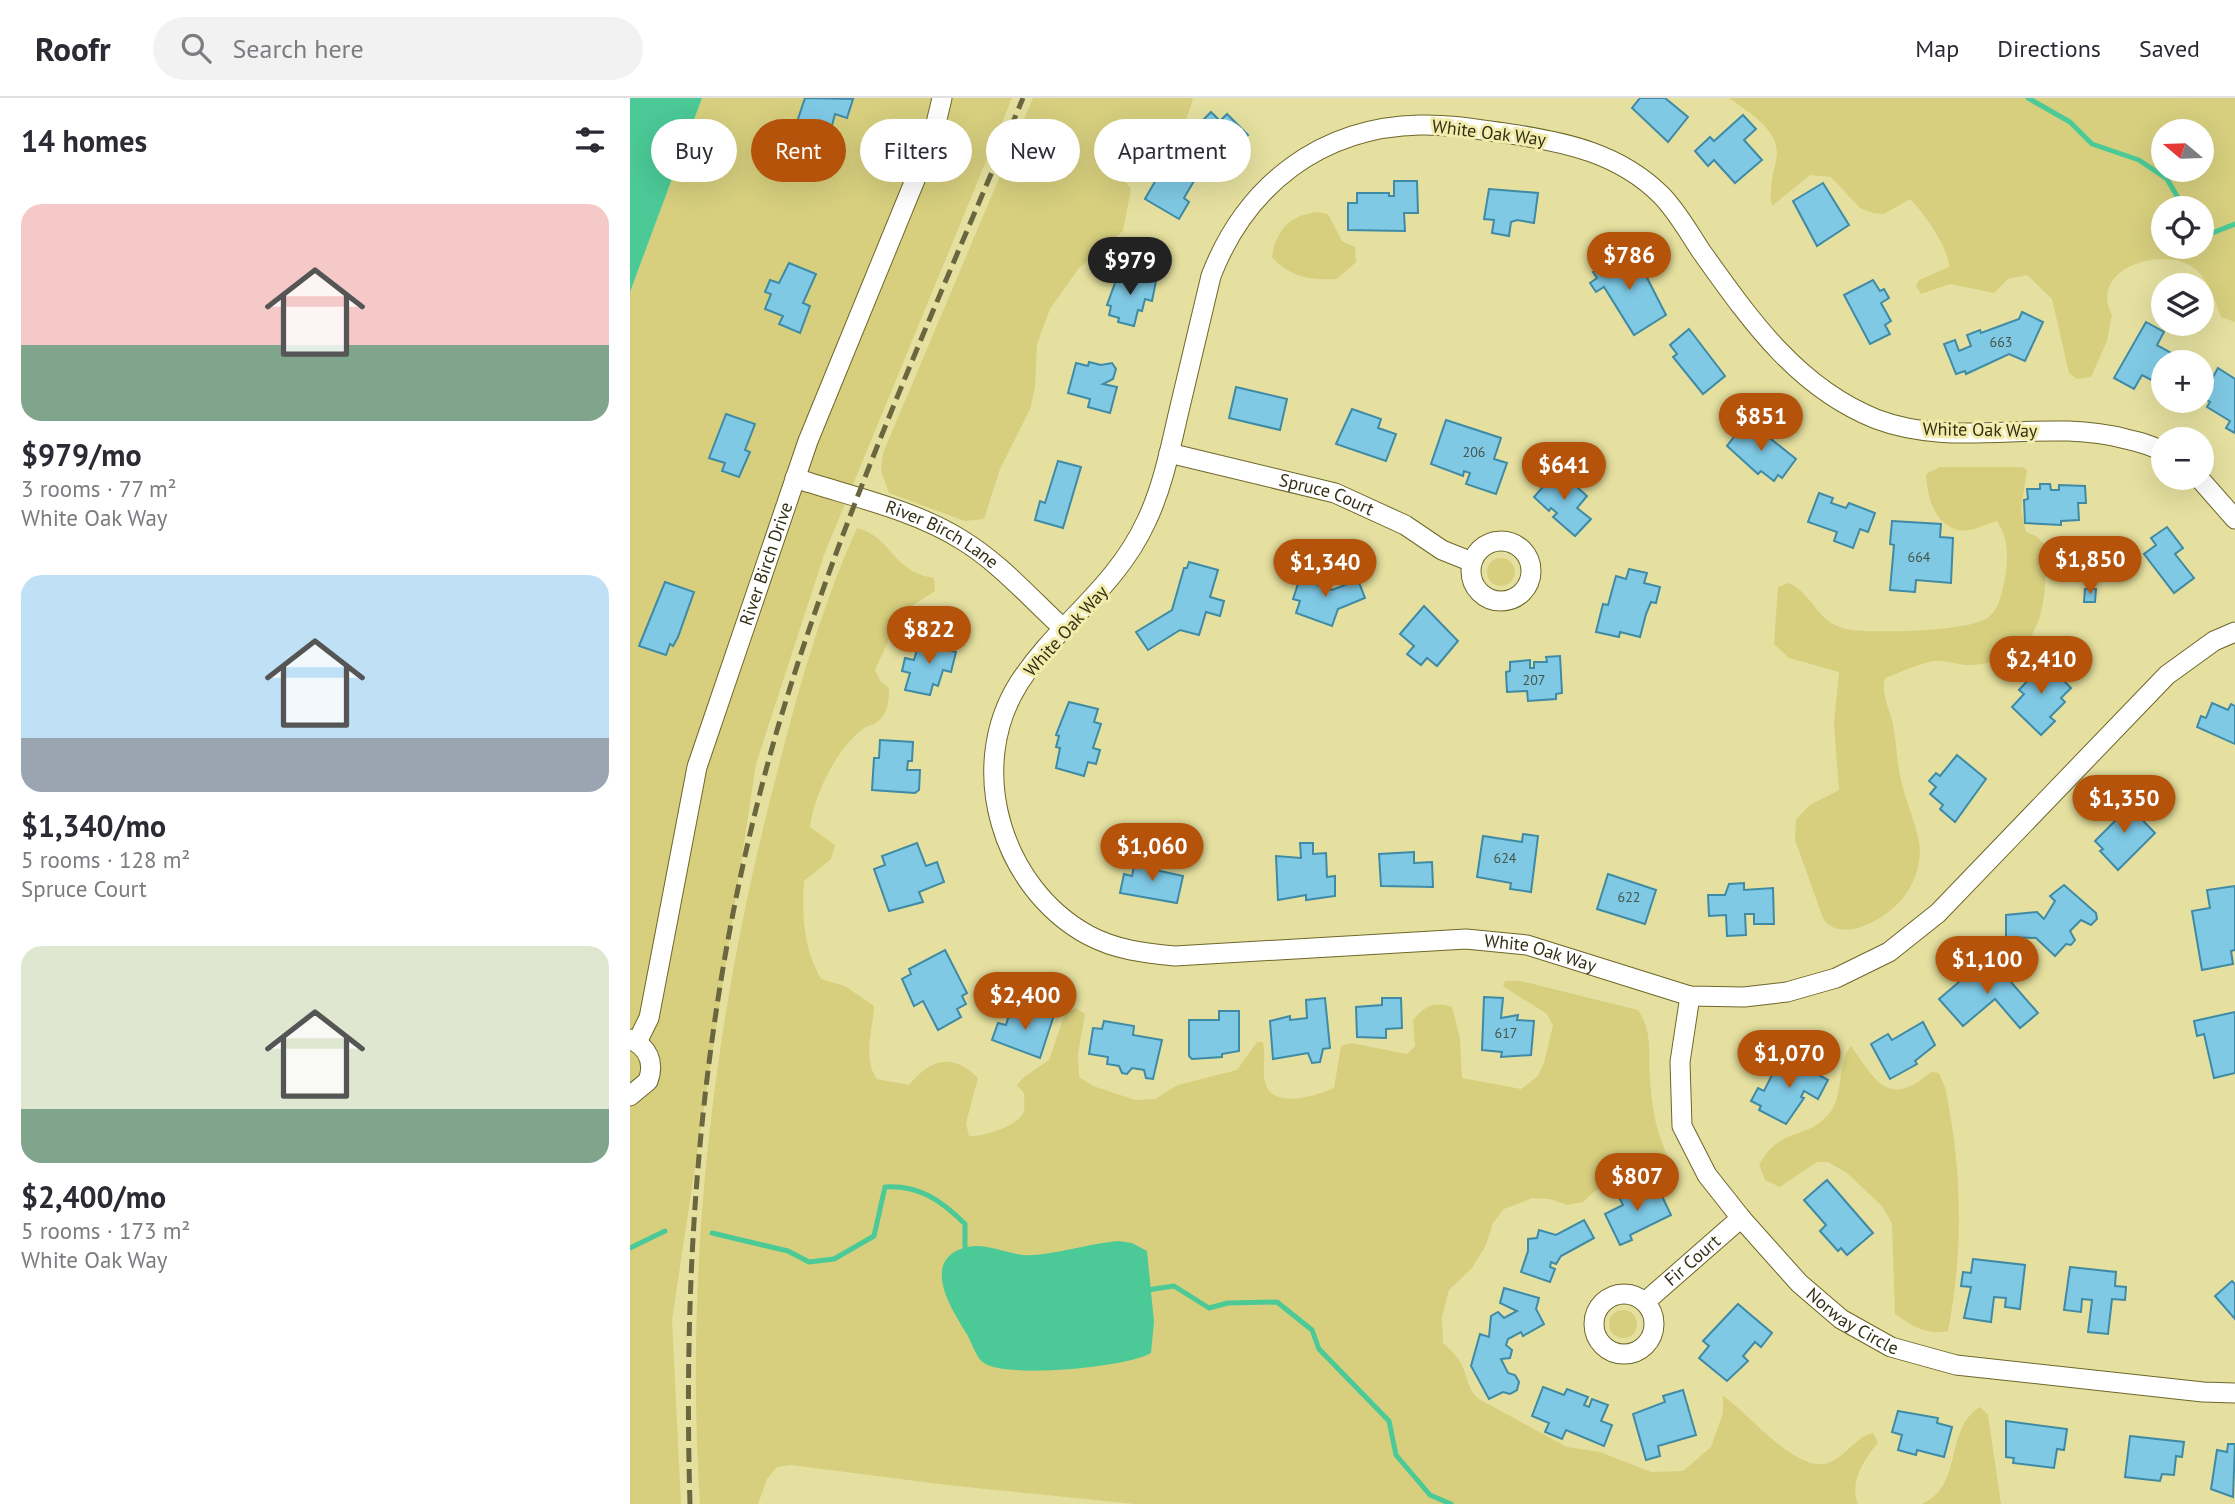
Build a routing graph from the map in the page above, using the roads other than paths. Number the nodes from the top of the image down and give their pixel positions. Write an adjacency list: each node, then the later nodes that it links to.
1 (942, 98): 4 (street, River Birch Drive)
2 (2151, 446): 3 (street, White Oak Way)
3 (1169, 453): 7 (street, Spruce Court); 8 (street, White Oak Way)
4 (795, 478): 8 (street, River Birch Lane); 11 (street, River Birch Drive)
5 (2210, 490): 6 (street)
6 (2235, 519)
7 (1472, 562)
8 (1064, 629): 10 (street, White Oak Way)
9 (2235, 632): 10 (street, White Oak Way)
10 (1690, 996): 13 (street, Norway Circle)
11 (633, 1041): 12 (street, River Birch Drive)
12 (630, 1096)
13 (1741, 1218): 14 (street, Fir Court); 15 (street, Norway Circle)
14 (1645, 1303)
15 (2235, 1393)

